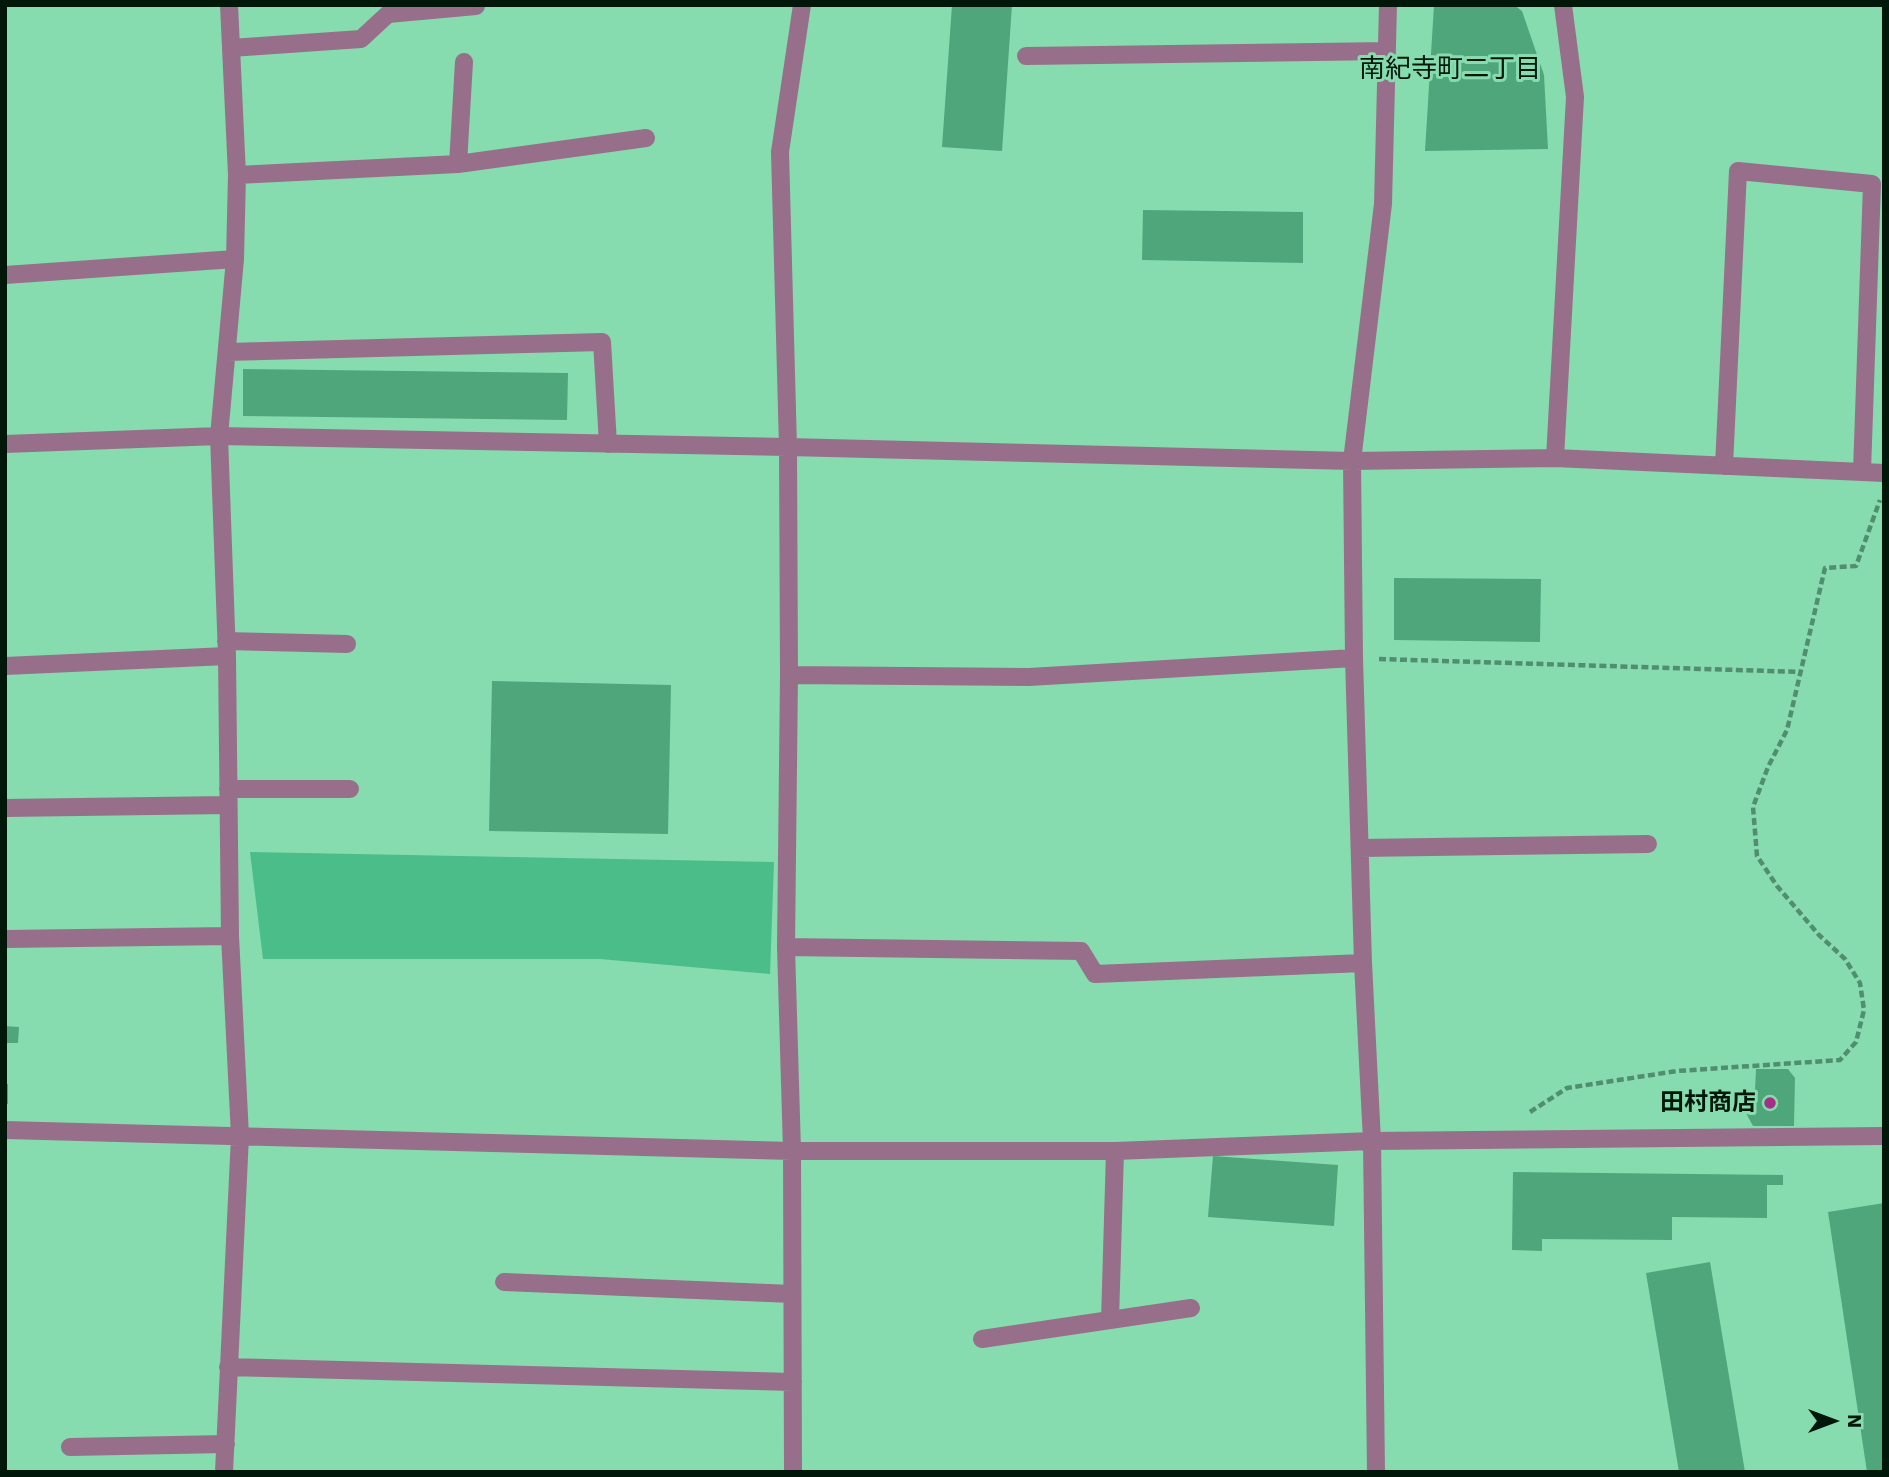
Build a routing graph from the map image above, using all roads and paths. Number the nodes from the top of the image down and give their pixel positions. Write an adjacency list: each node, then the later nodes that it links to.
1 (229, 5): 6 (street)
2 (802, 5): 19 (street)
3 (1388, 5): 7 (street)
4 (1563, 5): 20 (street)
5 (476, 6): 6 (street)
6 (231, 48): 12 (street)
7 (1387, 51): 8 (street); 21 (street)
8 (1026, 56)
9 (464, 62): 11 (street)
10 (646, 138): 11 (street)
11 (458, 164): 12 (street)
12 (237, 175): 13 (street)
13 (235, 259): 14 (street); 15 (street)
14 (5, 275)
15 (227, 352): 16 (street); 18 (street)
16 (219, 436): 17 (street); 18 (street); 27 (street)
17 (5, 444)
18 (608, 444): 19 (street)
19 (788, 447): 21 (street); 31 (street)
20 (1555, 458): 21 (street); 22 (street)
21 (1352, 461): 28 (street)
22 (1724, 467): 23 (street); 23 (street)
23 (1862, 471): 24 (street)
24 (1884, 472)
25 (1884, 489): 30 (path)
26 (347, 644): 27 (street)
27 (226, 649): 29 (street); 33 (street)
28 (1354, 658): 30 (path); 31 (street); 36 (street)
29 (5, 666)
30 (1802, 672): 45 (path)
31 (789, 675): 39 (street)
32 (350, 789): 33 (street)
33 (228, 797): 34 (street); 37 (street)
34 (5, 808)
35 (1648, 844): 36 (street)
36 (1360, 848): 40 (street)
37 (230, 936): 38 (street); 42 (street)
38 (5, 939)
39 (786, 947): 40 (street); 46 (street)
40 (1363, 963): 44 (street)
41 (5, 1130): 42 (street)
42 (240, 1136): 46 (street); 53 (street)
43 (1884, 1136): 45 (street)
44 (1372, 1141): 45 (street); 47 (street); 59 (street)
45 (1507, 1141)
46 (792, 1151): 47 (street); 49 (street)
47 (1115, 1151): 51 (street)
48 (504, 1282): 49 (street)
49 (792, 1294): 54 (street)
50 (1191, 1308): 51 (street)
51 (1110, 1320): 52 (street)
52 (982, 1339)
53 (228, 1367): 54 (street); 55 (street)
54 (793, 1382): 58 (street)
55 (226, 1444): 56 (street); 57 (street)
56 (70, 1447)
57 (224, 1472)
58 (793, 1472)
59 (1376, 1472)

